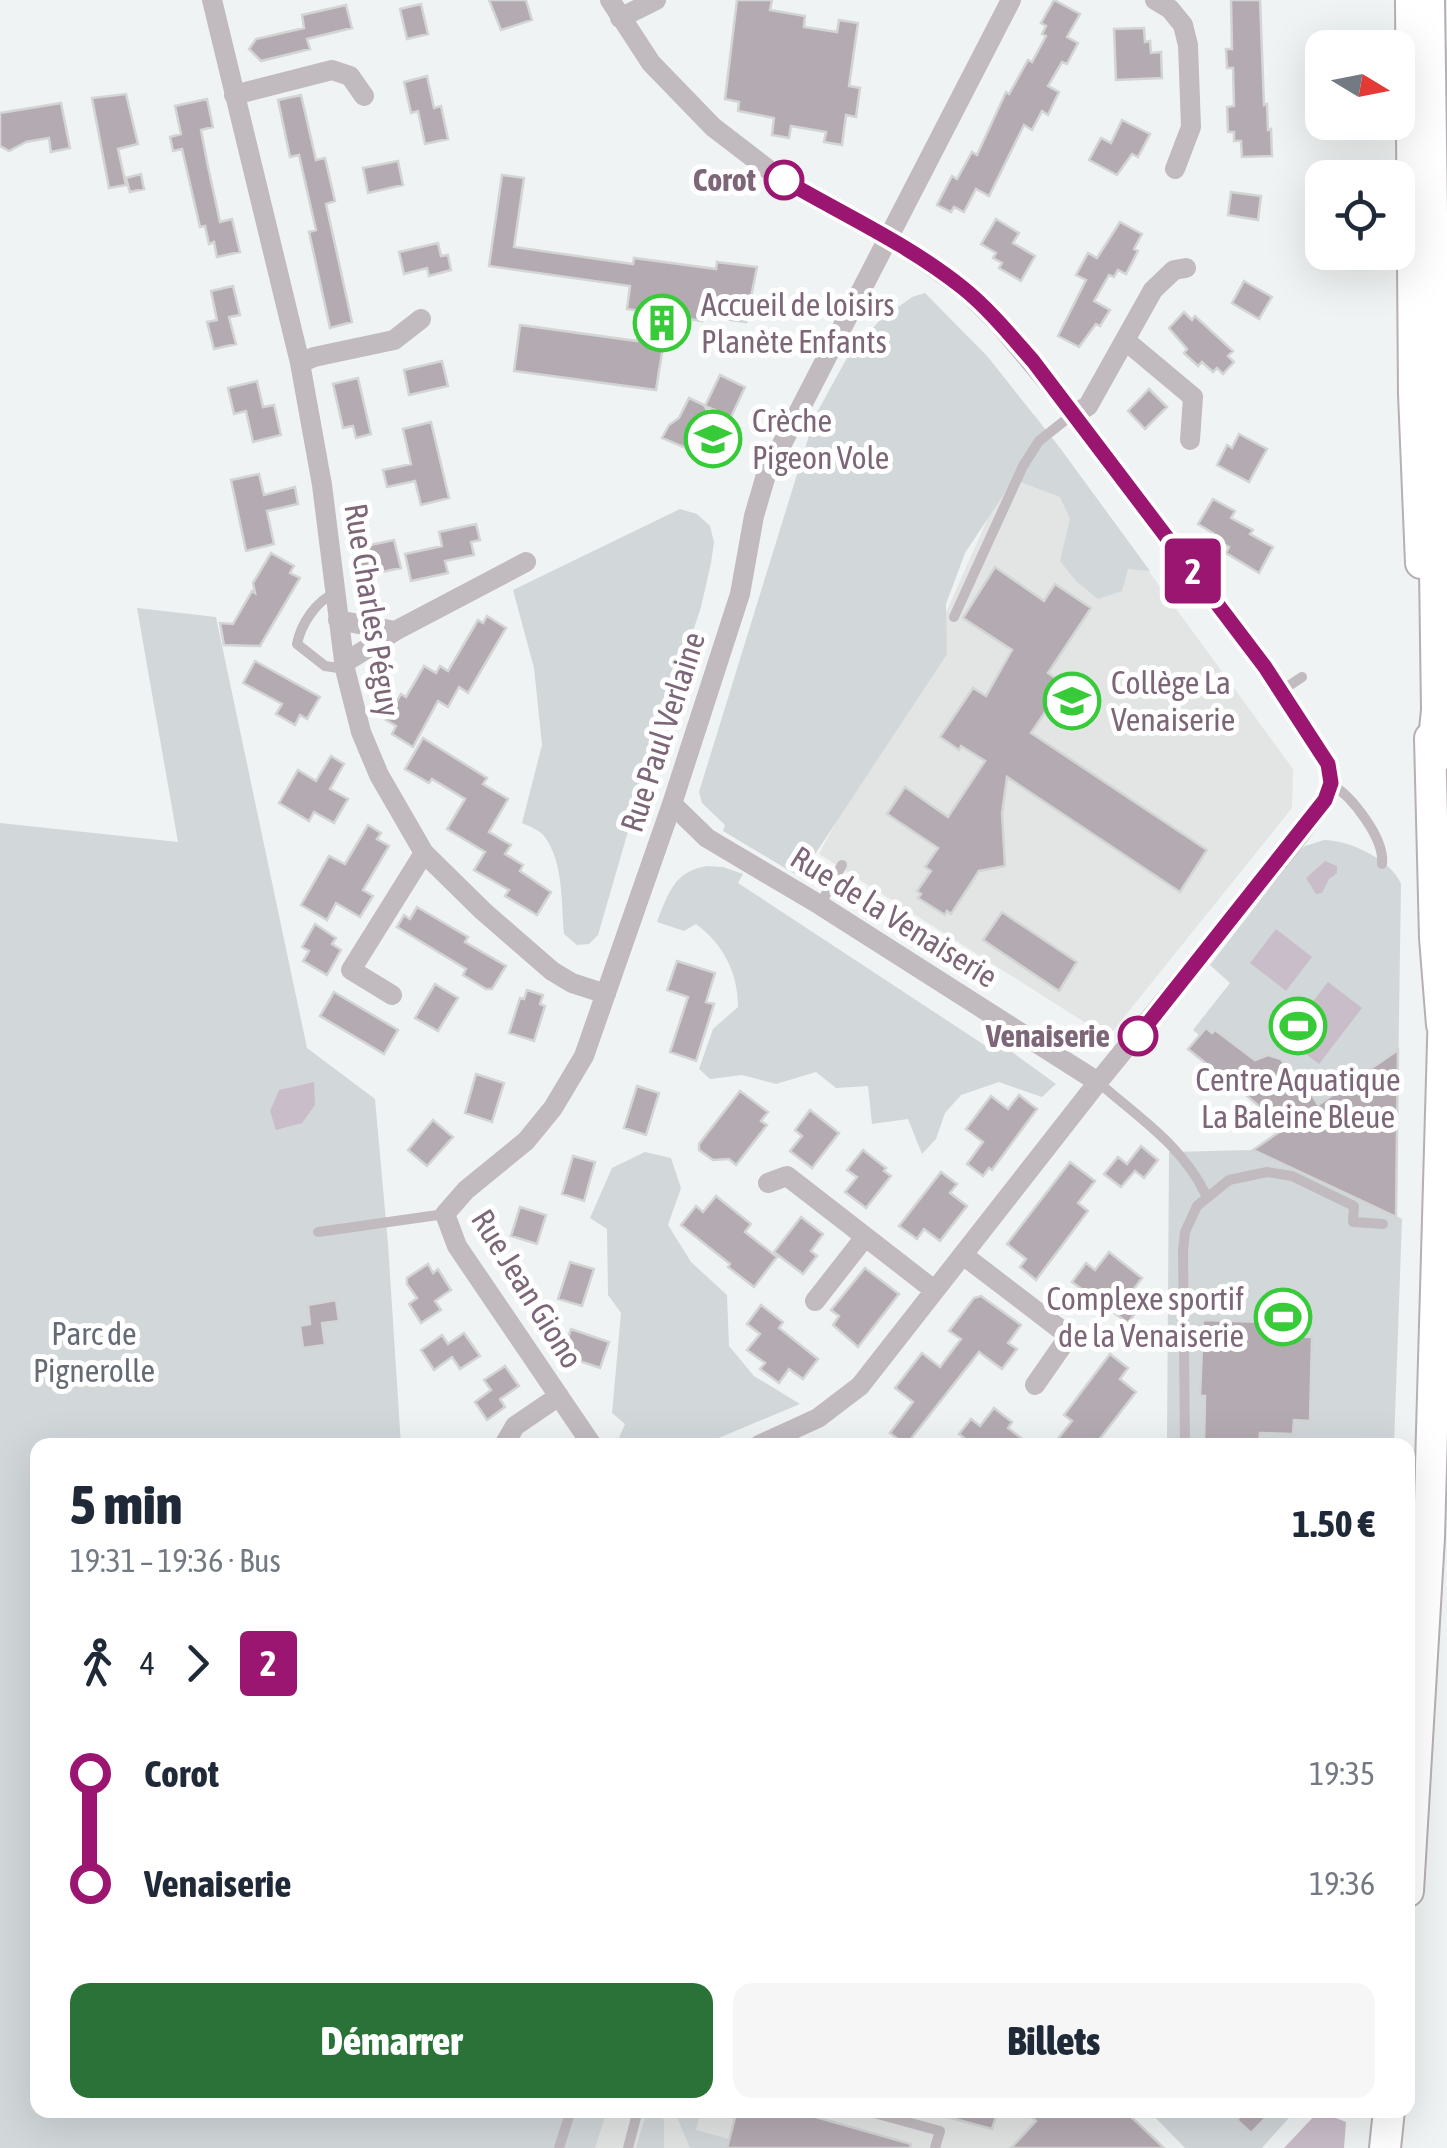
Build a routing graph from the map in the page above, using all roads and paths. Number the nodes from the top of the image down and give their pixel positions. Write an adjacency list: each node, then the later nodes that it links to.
1 (212, 0): 9 (street, Rue Charles Péguy)
2 (656, 0): 8 (street)
3 (1012, 0): 12 (street, Rue Paul Verlaine)
4 (1155, 0): 11 (street)
5 (1411, 0): 29 (main road)
6 (1428, 0): 29 (highway)
7 (1442, 0): 18 (highway)
8 (615, 9): 12 (street)
9 (234, 95): 10 (street); 16 (street, Rue Charles Péguy)
10 (364, 96)
11 (1175, 169)
12 (888, 236): 17 (street); 31 (street, Rue Paul Verlaine)
13 (1186, 268): 15 (street)
14 (421, 319): 16 (street)
15 (1126, 341): 17 (street); 20 (street)
16 (300, 363): 22 (street, Rue Charles Péguy)
17 (1074, 414): 23 (lane); 28 (street)
18 (1447, 426): 19 (main road)
19 (1447, 438)
20 (1190, 440)
21 (526, 562): 25 (street)
22 (334, 593): 24 (street, Rue Charles Péguy); 26 (lane)
23 (954, 617)
24 (338, 620): 25 (street); 26 (street, Rue Charles Péguy)
25 (394, 631): 26 (street)
26 (344, 666): 34 (street, Rue Charles Péguy)
27 (1302, 677): 28 (lane)
28 (1282, 691): 30 (street)
29 (1433, 760): 41 (main road)
30 (1331, 783): 35 (lane); 42 (street)
31 (672, 804): 32 (street, Rue de la Venaiserie); 33 (street, Rue Paul Verlaine)
32 (707, 838): 33 (street); 37 (street, Rue de la Venaiserie)
33 (659, 842): 40 (street, Rue Paul Verlaine)
34 (424, 853): 39 (street); 40 (street, Rue Charles Péguy)
35 (1382, 864)
36 (842, 865): 37 (lane)
37 (820, 904): 42 (street, Rue de la Venaiserie)
38 (1447, 974): 41 (main road)
39 (392, 994)
40 (606, 994): 45 (street, Rue Paul Verlaine)
41 (1442, 1025): 58 (main road)
42 (1098, 1082): 44 (lane); 49 (street)
43 (768, 1183): 48 (street)
44 (1206, 1195): 46 (lane); 57 (lane)
45 (445, 1214): 47 (lane); 53 (street, Rue Jean Giono)
46 (1383, 1224)
47 (318, 1232)
48 (865, 1236): 50 (street); 51 (street)
49 (962, 1254): 50 (street); 52 (street)
50 (934, 1290): 56 (street)
51 (815, 1302)
52 (1035, 1385)
53 (559, 1396): 54 (street, Rue Jean Giono); 55 (street, Rue Jean Giono)
54 (508, 1438)
55 (587, 1438)
56 (774, 1438)
57 (1185, 1438)
58 (1415, 1778)
59 (568, 2118): 63 (lane)
60 (636, 2118): 64 (lane)
61 (892, 2118): 65 (lane)
62 (1388, 2118): 66 (main road)
63 (559, 2148)
64 (628, 2148)
65 (935, 2148)
66 (1386, 2148)

